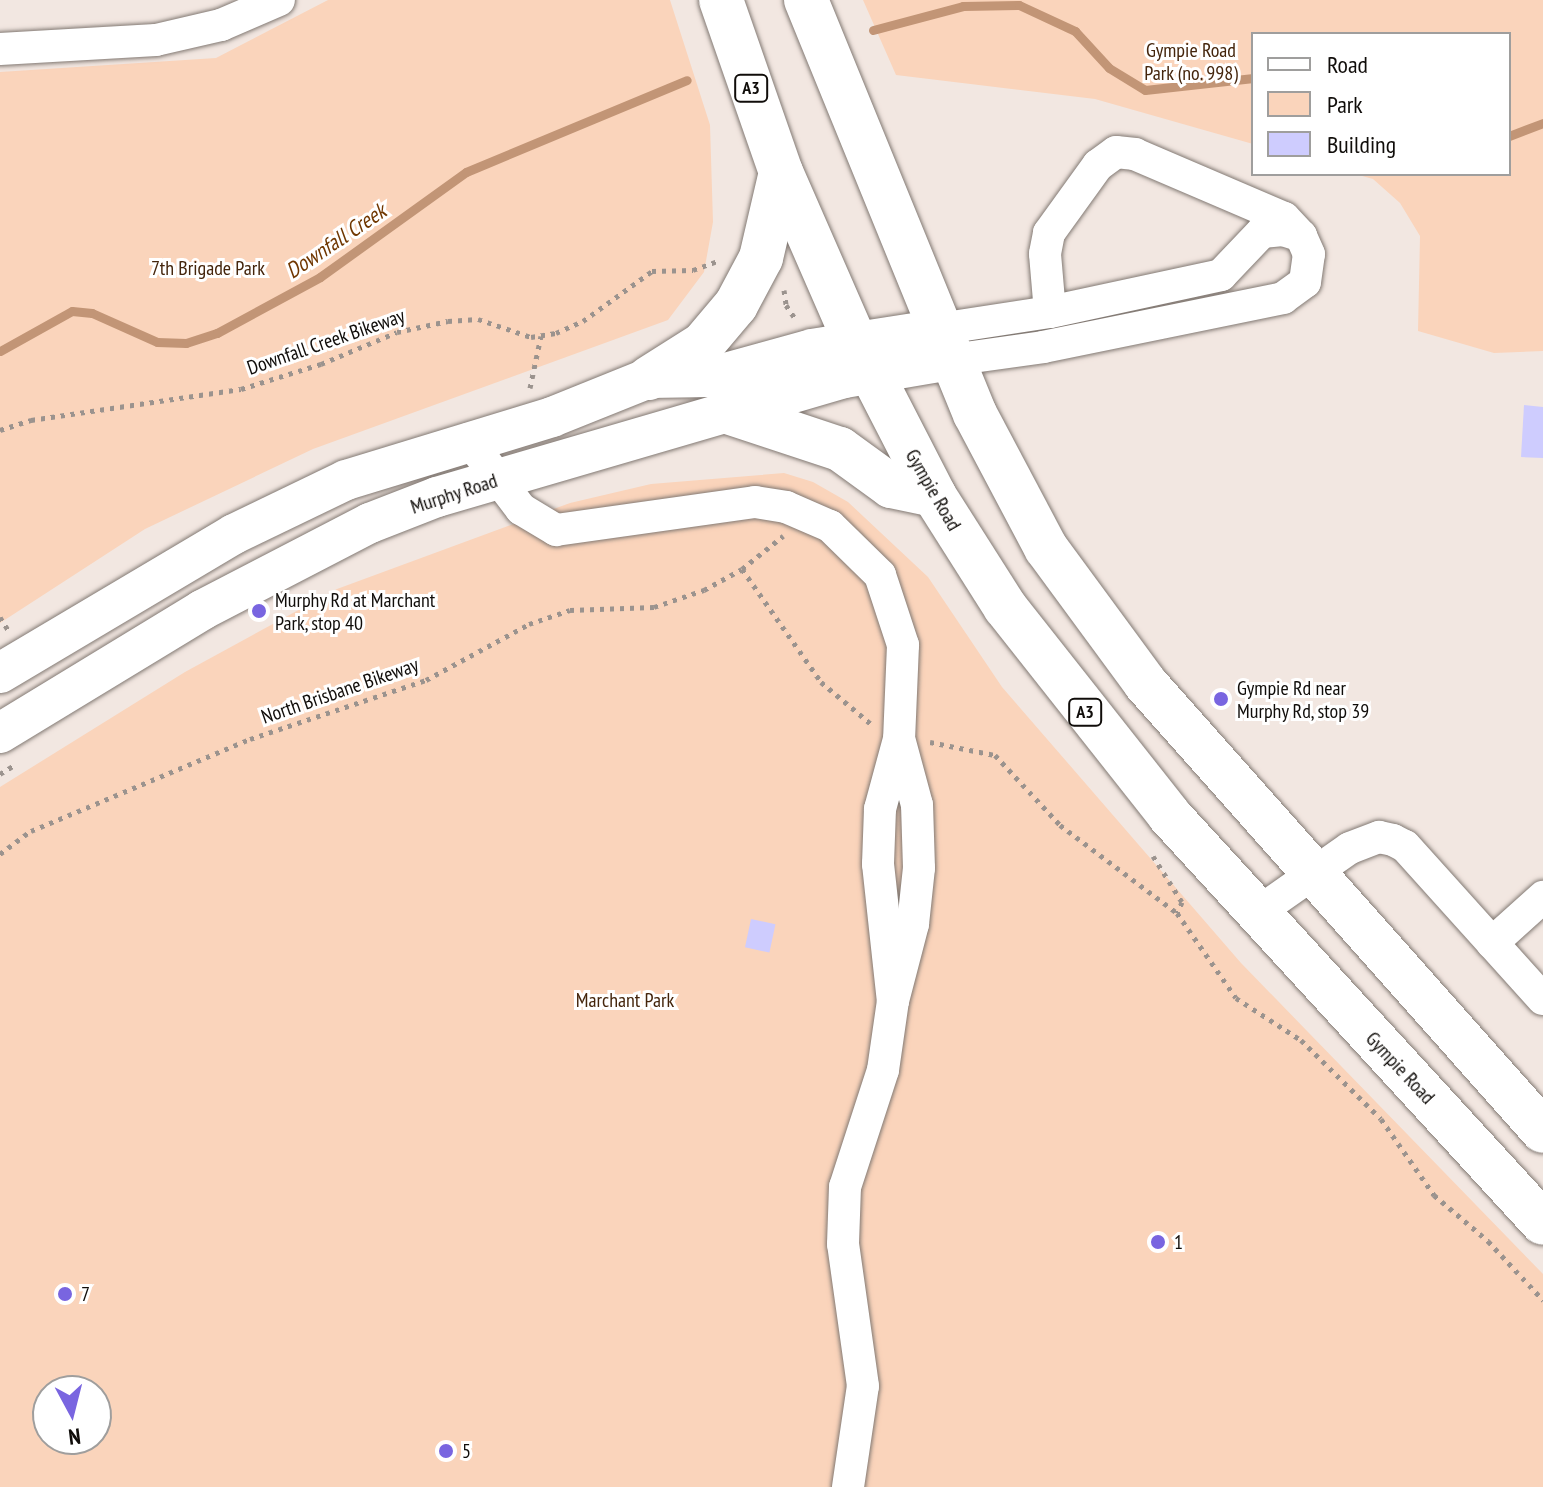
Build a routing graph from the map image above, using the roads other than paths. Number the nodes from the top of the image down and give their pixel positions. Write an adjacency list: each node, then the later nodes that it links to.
1 (279, 0): 4 (street)
2 (721, 0): 5 (highway, Gympie Road / A3)
3 (806, 0): 8 (highway)
4 (0, 49)
5 (781, 172): 9 (highway, Gympie Road / A3); 10 (highway)
6 (1301, 236): 7 (street); 7 (street); 8 (street)
7 (1050, 312): 8 (street)
8 (945, 344): 9 (main road, Murphy Road); 17 (highway)
9 (862, 357): 10 (main road, Murphy Road); 11 (main road, Murphy Road); 14 (highway, Gympie Road / A3)
10 (649, 378): 12 (main road, Murphy Road)
11 (728, 412): 13 (main road, Murphy Road); 14 (highway)
12 (468, 439): 13 (street); 15 (main road, Murphy Road)
13 (501, 478): 16 (main road, Murphy Road); 24 (street)
14 (934, 495): 19 (highway, Gympie Road / A3)
15 (0, 673)
16 (11, 746)
17 (1311, 871): 19 (street); 20 (street); 22 (highway)
18 (1543, 897): 20 (street)
19 (1257, 913): 23 (highway, Gympie Road / A3)
20 (1492, 943): 21 (street)
21 (1543, 999)
22 (1543, 1131)
23 (1543, 1223)
24 (848, 1487)

